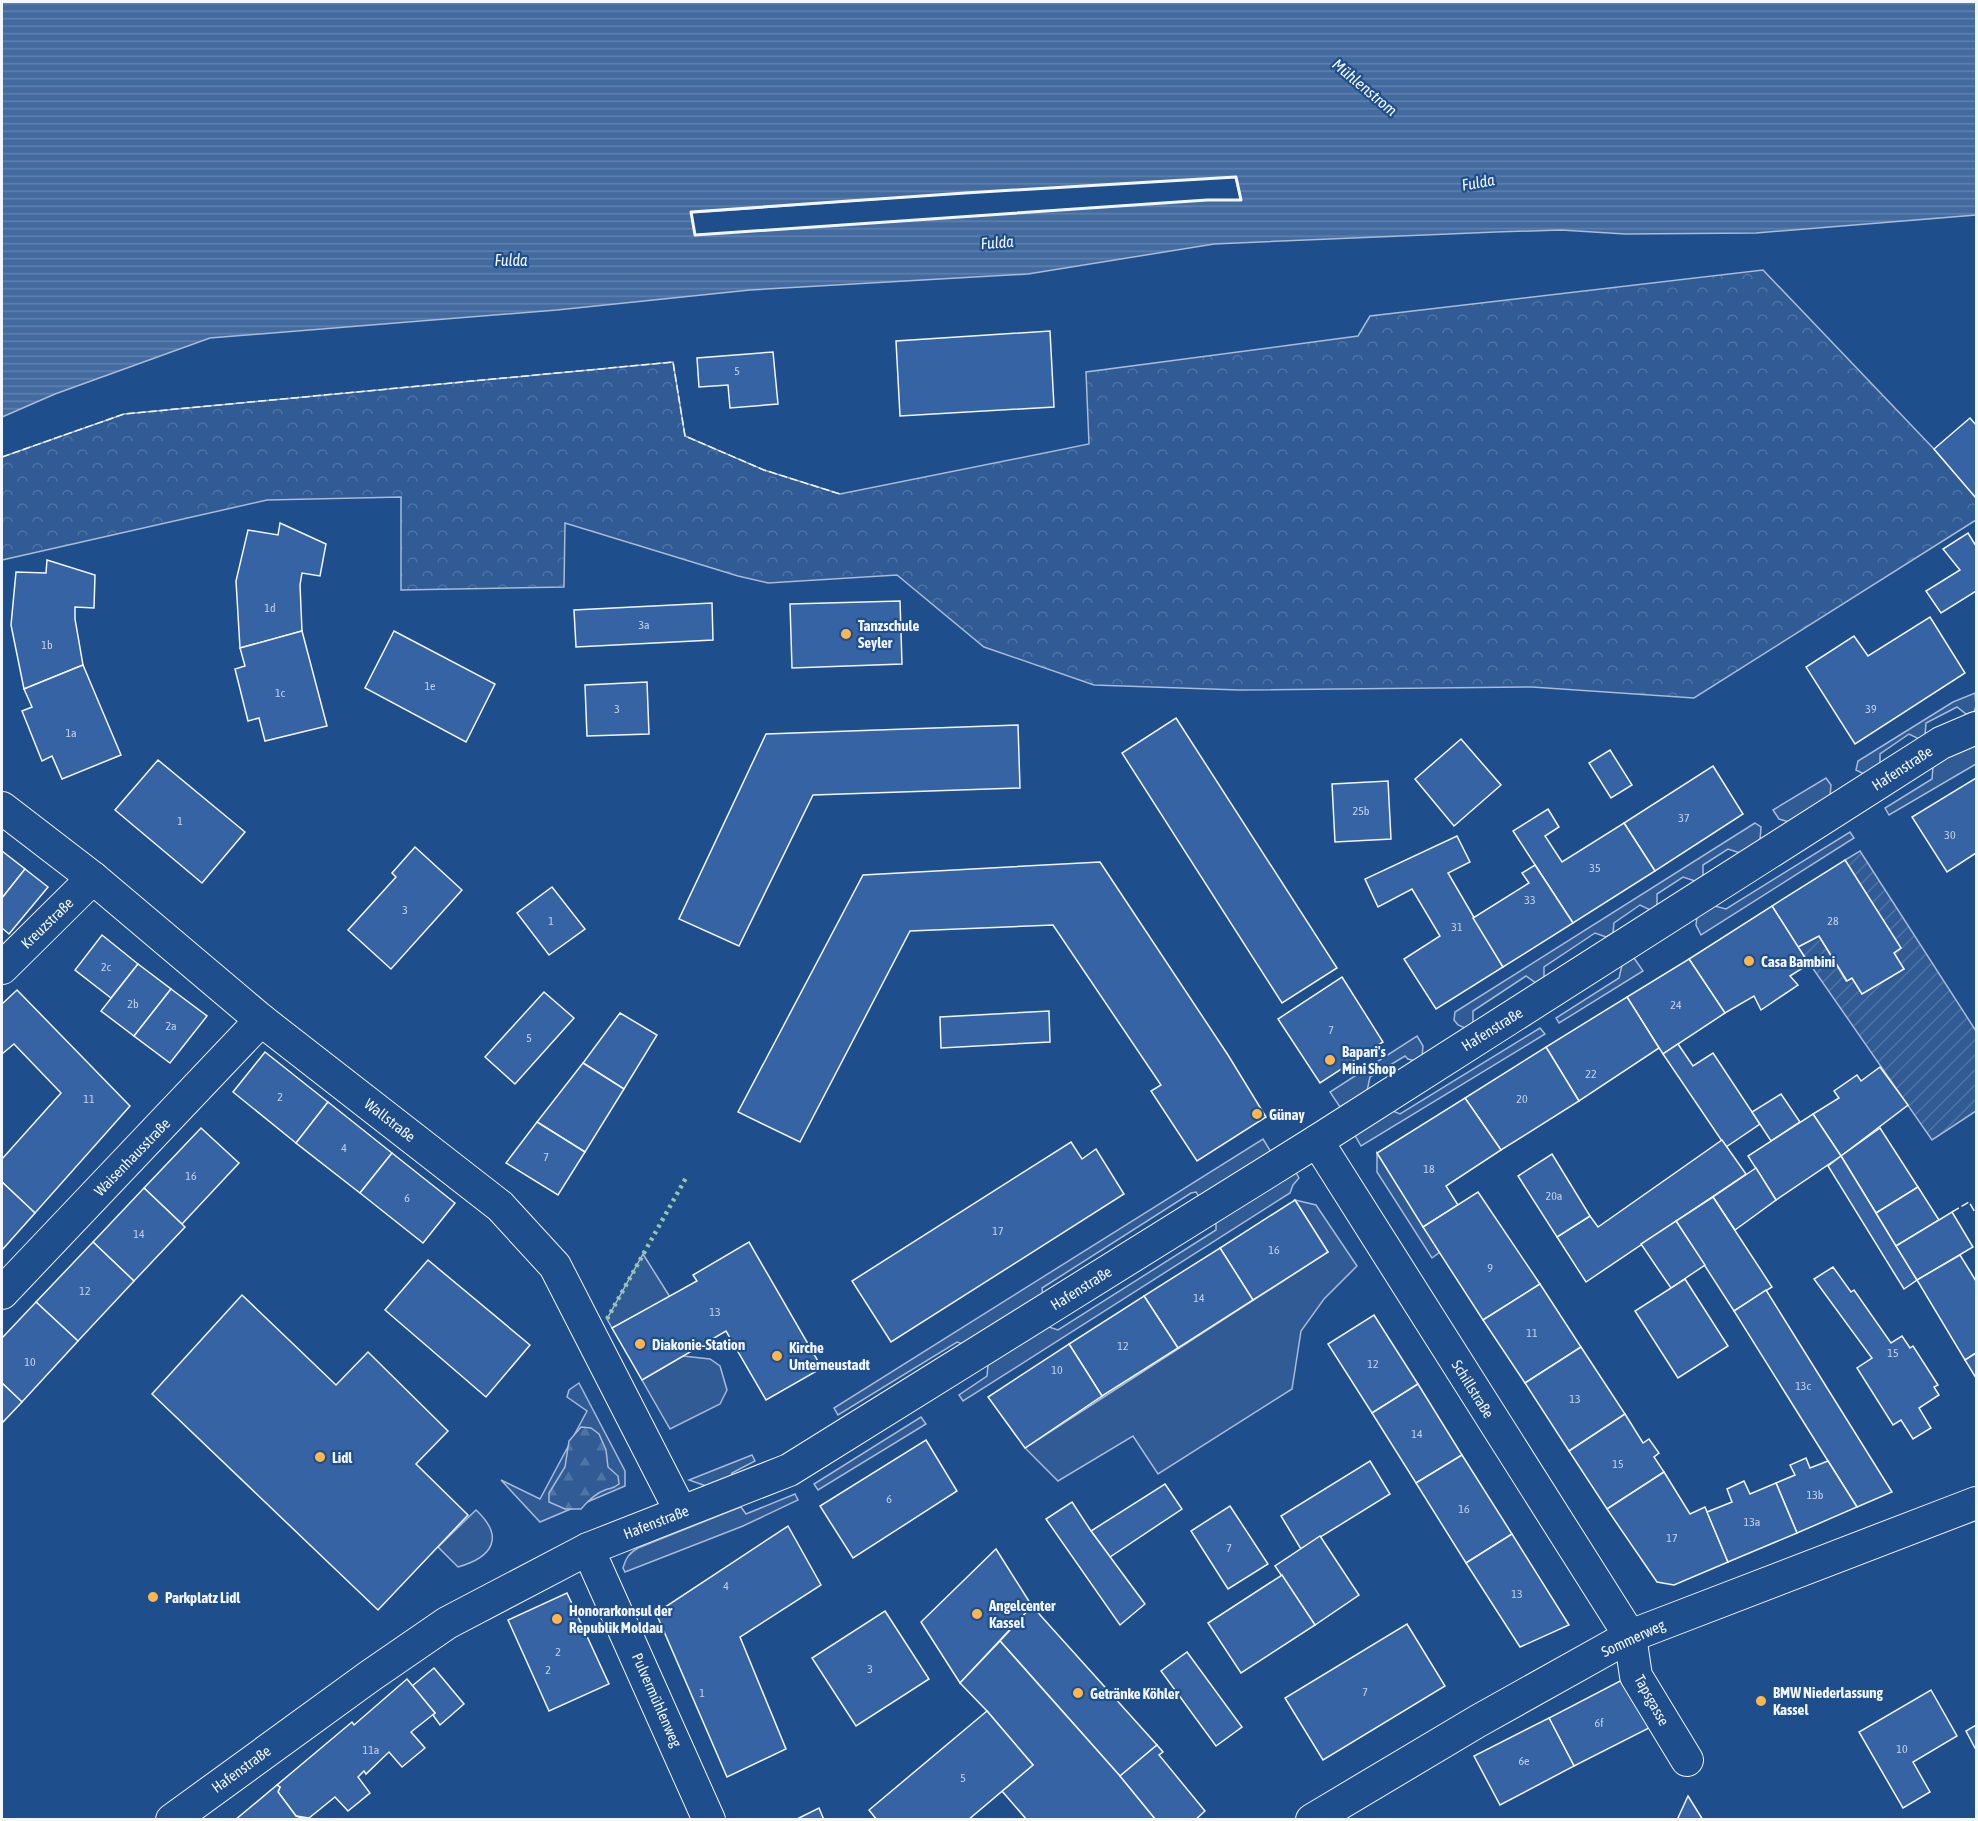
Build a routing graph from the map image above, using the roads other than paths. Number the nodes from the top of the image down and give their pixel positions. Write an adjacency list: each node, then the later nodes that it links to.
1 (1977, 728): 6 (street, Hafenstraße)
2 (2, 808): 3 (street, Wallstraße)
3 (93, 879): 4 (street, Kreuzstraße); 5 (street, Wallstraße)
4 (2, 968)
5 (261, 1020): 7 (street, Waisenhausstraße); 9 (street, Wallstraße)
6 (1317, 1141): 9 (street, Hafenstraße); 11 (street, Schillstraße)
7 (2, 1293)
8 (1977, 1503): 11 (street, Sommerweg)
9 (681, 1512): 10 (street, Hafenstraße)
10 (588, 1549): 13 (street, Hafenstraße); 14 (street, Pulvermühlenweg)
11 (1630, 1636): 12 (street, Tapsgasse); 15 (street, Sommerweg)
12 (1687, 1760)
13 (172, 1820)
14 (710, 1820)
15 (1312, 1820)

